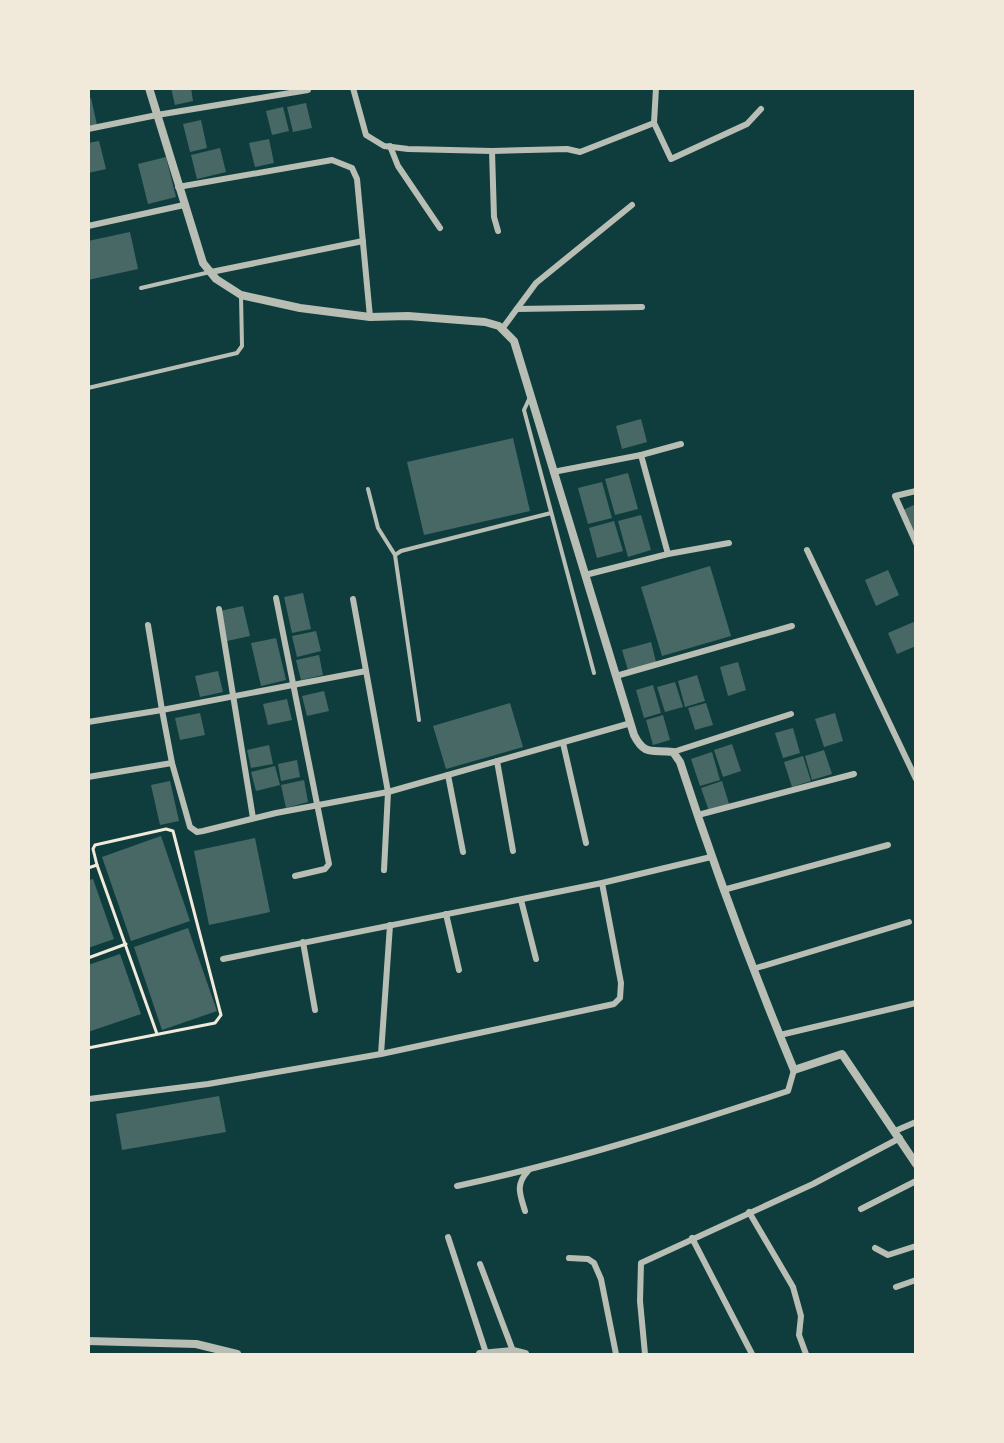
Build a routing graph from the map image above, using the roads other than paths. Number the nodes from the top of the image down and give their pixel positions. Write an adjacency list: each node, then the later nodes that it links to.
1 (149, 88): 6 (street)
2 (353, 88): 9 (street)
3 (656, 88): 7 (street)
4 (308, 90): 6 (street)
5 (761, 109): 7 (street)
6 (157, 115): 8 (street); 11 (street)
7 (654, 123): 10 (street)
8 (88, 129)
9 (390, 146): 10 (street); 15 (street)
10 (492, 151): 16 (street)
11 (178, 187): 12 (street); 17 (street)
12 (184, 205): 14 (street); 18 (street)
13 (632, 205): 22 (street)
14 (88, 226)
15 (440, 228)
16 (498, 231)
17 (363, 241): 18 (street); 23 (street)
18 (211, 272): 19 (lane); 20 (street)
19 (141, 288)
20 (241, 295): 23 (street); 25 (lane)
21 (642, 307): 22 (street)
22 (517, 309): 24 (street)
23 (370, 317): 24 (street)
24 (502, 329): 26 (street)
25 (88, 388)
26 (530, 396): 29 (street); 32 (lane)
27 (681, 444): 28 (street)
28 (641, 455): 29 (street); 36 (street)
29 (553, 472): 38 (street)
30 (368, 489): 37 (lane)
31 (915, 491): 34 (street)
32 (551, 513): 37 (lane); 45 (lane)
33 (729, 543): 36 (street)
34 (915, 543)
35 (807, 550): 61 (street)
36 (668, 554): 38 (street)
37 (395, 555): 51 (lane)
38 (585, 575): 46 (street)
39 (276, 598): 47 (street)
40 (353, 599): 44 (street)
41 (219, 609): 48 (street)
42 (148, 625): 49 (street)
43 (792, 626): 46 (street)
44 (366, 671): 47 (street); 62 (street)
45 (594, 673)
46 (616, 676): 53 (street)
47 (293, 684): 48 (street); 63 (street)
48 (233, 696): 49 (street); 65 (street)
49 (162, 710): 52 (street); 57 (street)
50 (791, 714): 55 (street)
51 (419, 720)
52 (88, 722)
53 (631, 723): 54 (street); 55 (street)
54 (563, 743): 56 (street); 66 (street)
55 (673, 752): 64 (street)
56 (497, 761): 59 (street); 68 (street)
57 (172, 763): 60 (street); 65 (street)
58 (854, 774): 64 (street)
59 (448, 775): 62 (street); 69 (street)
60 (88, 777)
61 (915, 779)
62 (387, 792): 63 (street); 71 (street)
63 (316, 805): 65 (street); 72 (street)
64 (698, 815): 70 (street)
65 (253, 818)
66 (586, 843)
67 (888, 845): 74 (street)
68 (513, 851)
69 (463, 852)
70 (711, 857): 73 (street); 74 (street)
71 (384, 870)
72 (295, 876)
73 (602, 883): 75 (street); 87 (street)
74 (723, 890): 82 (street)
75 (521, 900): 76 (street); 81 (street)
76 (446, 914): 78 (street); 83 (street)
77 (909, 922): 82 (street)
78 (390, 925): 79 (street); 87 (street)
79 (303, 942): 80 (street); 85 (street)
80 (223, 959)
81 (536, 959)
82 (753, 969): 86 (street)
83 (459, 970)
84 (915, 1003): 86 (street)
85 (315, 1010)
86 (780, 1035): 88 (street)
87 (381, 1054): 89 (street)
88 (795, 1070): 91 (street); 93 (street)
89 (89, 1099)
90 (915, 1122): 91 (street)
91 (898, 1134): 92 (street); 98 (street)
92 (915, 1164)
93 (529, 1171): 95 (street); 97 (street)
94 (915, 1182): 96 (street)
95 (457, 1186)
96 (861, 1209)
97 (525, 1211)
98 (749, 1212): 100 (street); 115 (street)
99 (448, 1237): 110 (street)
100 (692, 1238): 113 (street); 114 (street)
101 (915, 1246): 102 (street)
102 (875, 1248)
103 (569, 1258): 112 (street)
104 (480, 1264): 108 (street)
105 (915, 1280): 106 (street)
106 (896, 1287)
107 (88, 1341): 109 (street)
108 (513, 1351): 110 (street); 111 (street)
109 (237, 1354)
110 (483, 1354)
111 (525, 1354)
112 (616, 1354)
113 (645, 1354)
114 (752, 1354)
115 (806, 1354)

